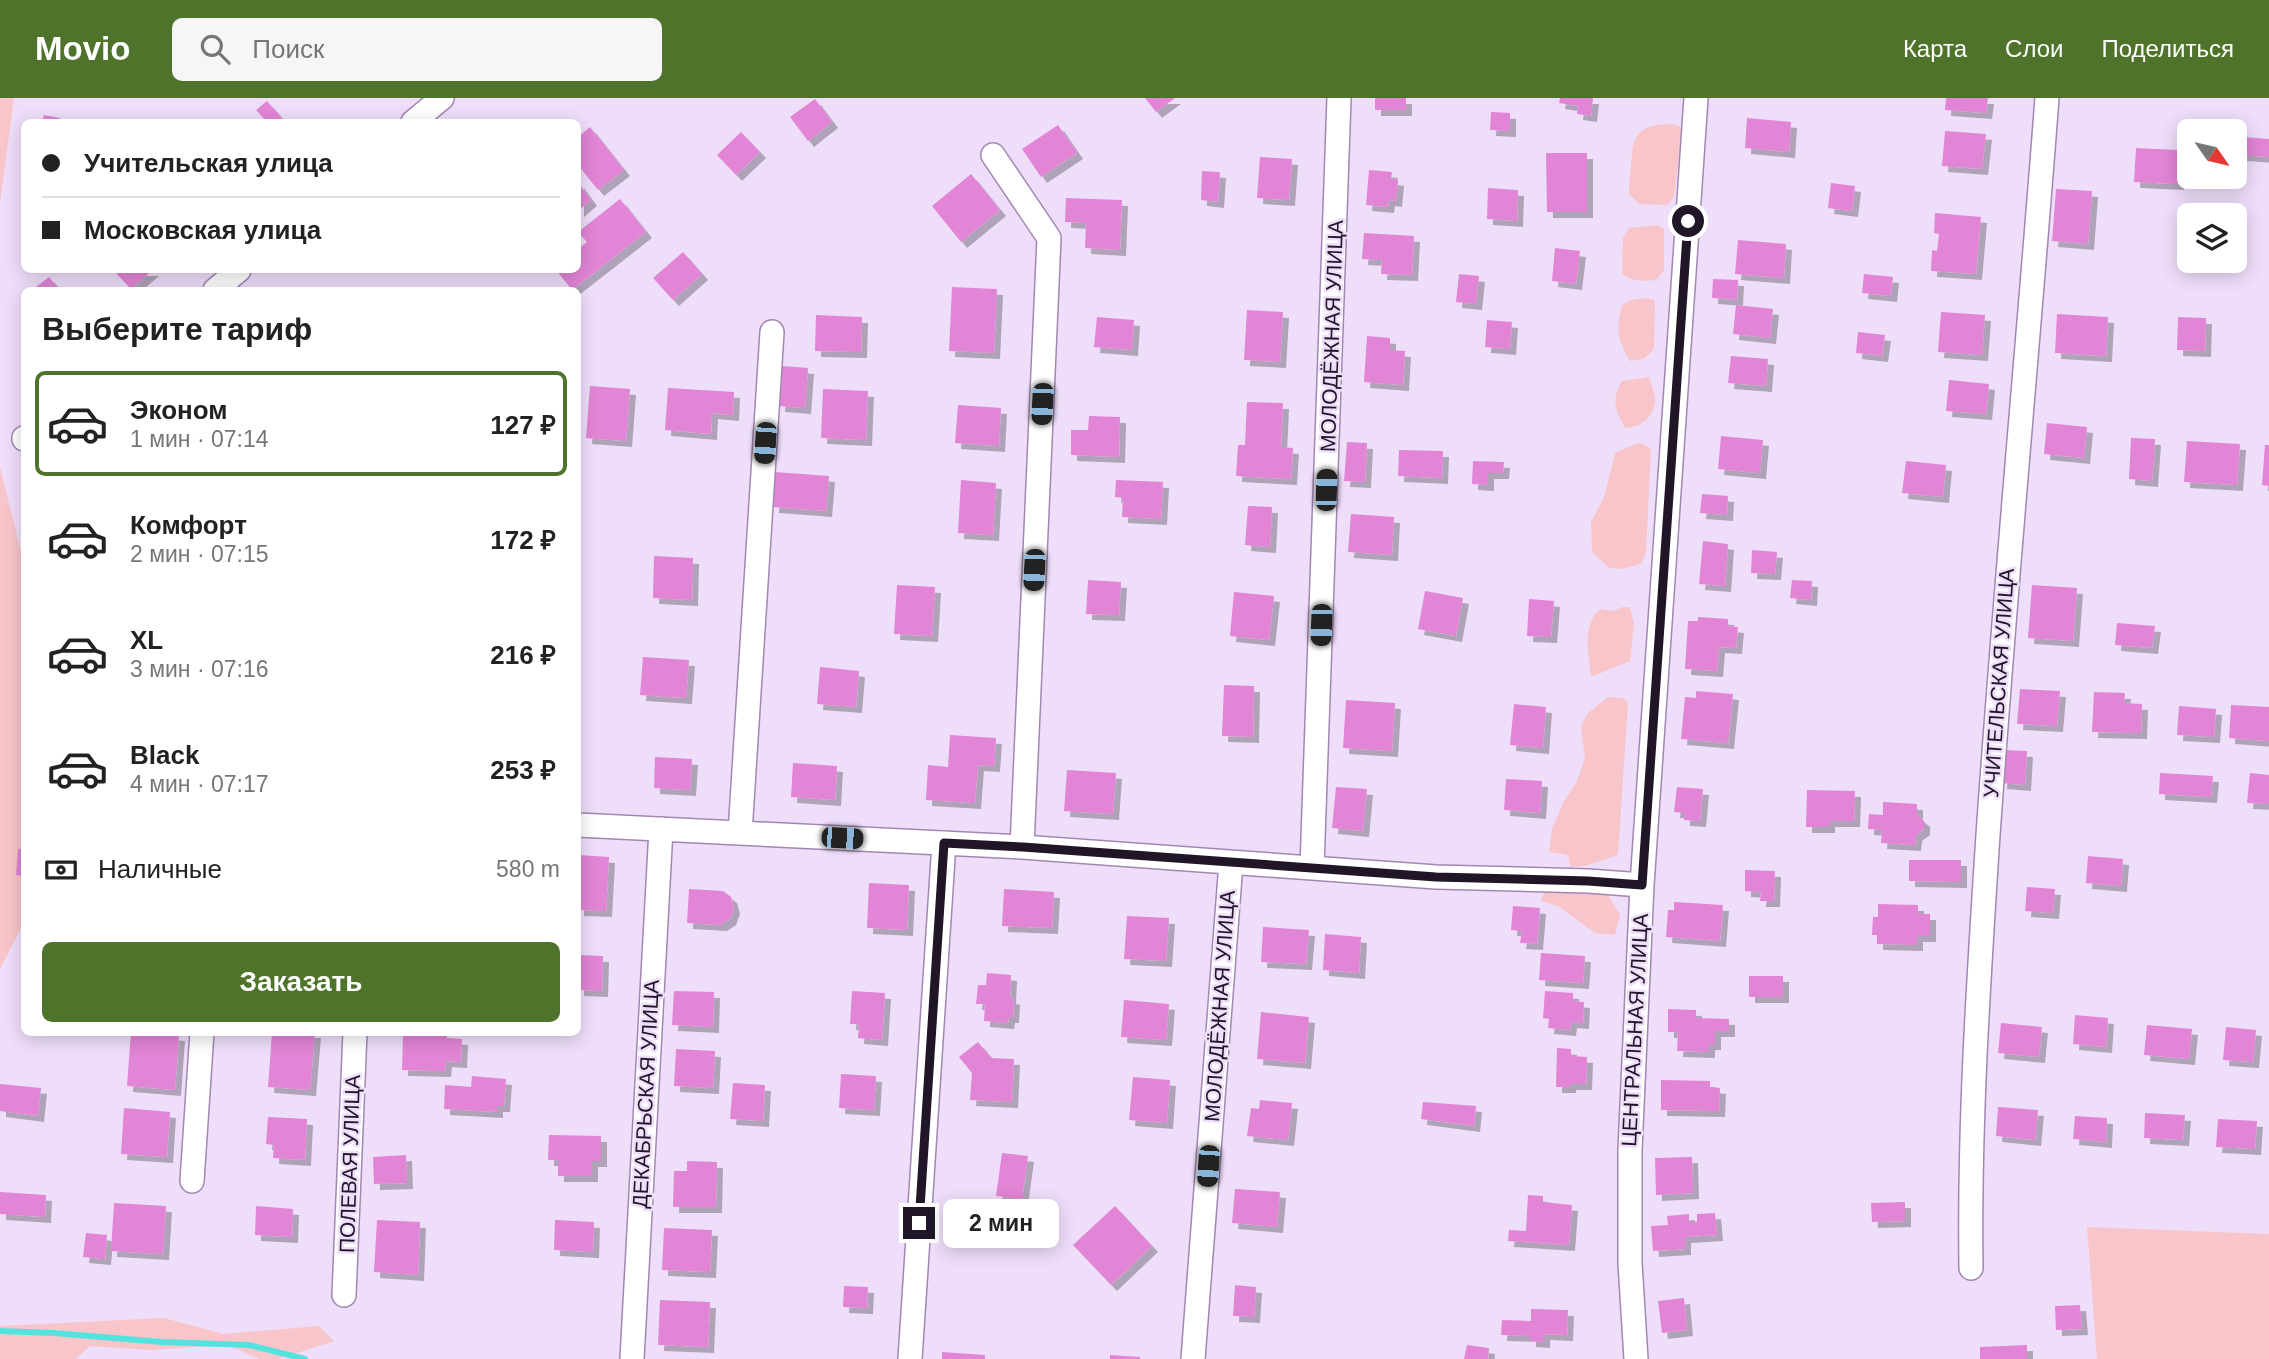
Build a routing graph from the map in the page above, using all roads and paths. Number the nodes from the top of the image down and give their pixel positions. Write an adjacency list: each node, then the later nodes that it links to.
1 (442, 98): 5 (street)
2 (1339, 98): 16 (street, МОЛОДЁЖНАЯ УЛИЦА)
3 (1696, 98): 17 (street, ЦЕНТРАЛЬНАЯ УЛИЦА)
4 (2047, 98): 21 (street, УЧИТЕЛЬСКАЯ УЛИЦА)
5 (417, 119)
6 (993, 155): 14 (street)
7 (235, 273): 8 (street)
8 (219, 287)
9 (772, 332): 12 (street)
10 (581, 825): 11 (street)
11 (661, 829): 12 (street); 23 (street, ДЕКАБРЬСКАЯ УЛИЦА)
12 (740, 833): 13 (street)
13 (944, 843): 14 (street); 24 (street)
14 (1023, 847): 15 (street)
15 (1231, 863): 16 (street); 25 (street, МОЛОДЁЖНАЯ УЛИЦА)
16 (1312, 867): 17 (street)
17 (1642, 885): 26 (street, ЦЕНТРАЛЬНАЯ УЛИЦА)
18 (202, 1036): 20 (street)
19 (355, 1036): 22 (street, ПОЛЕВАЯ УЛИЦА)
20 (192, 1181)
21 (1971, 1268)
22 (344, 1295)
23 (632, 1359)
24 (910, 1359)
25 (1193, 1359)
26 (1636, 1359)

